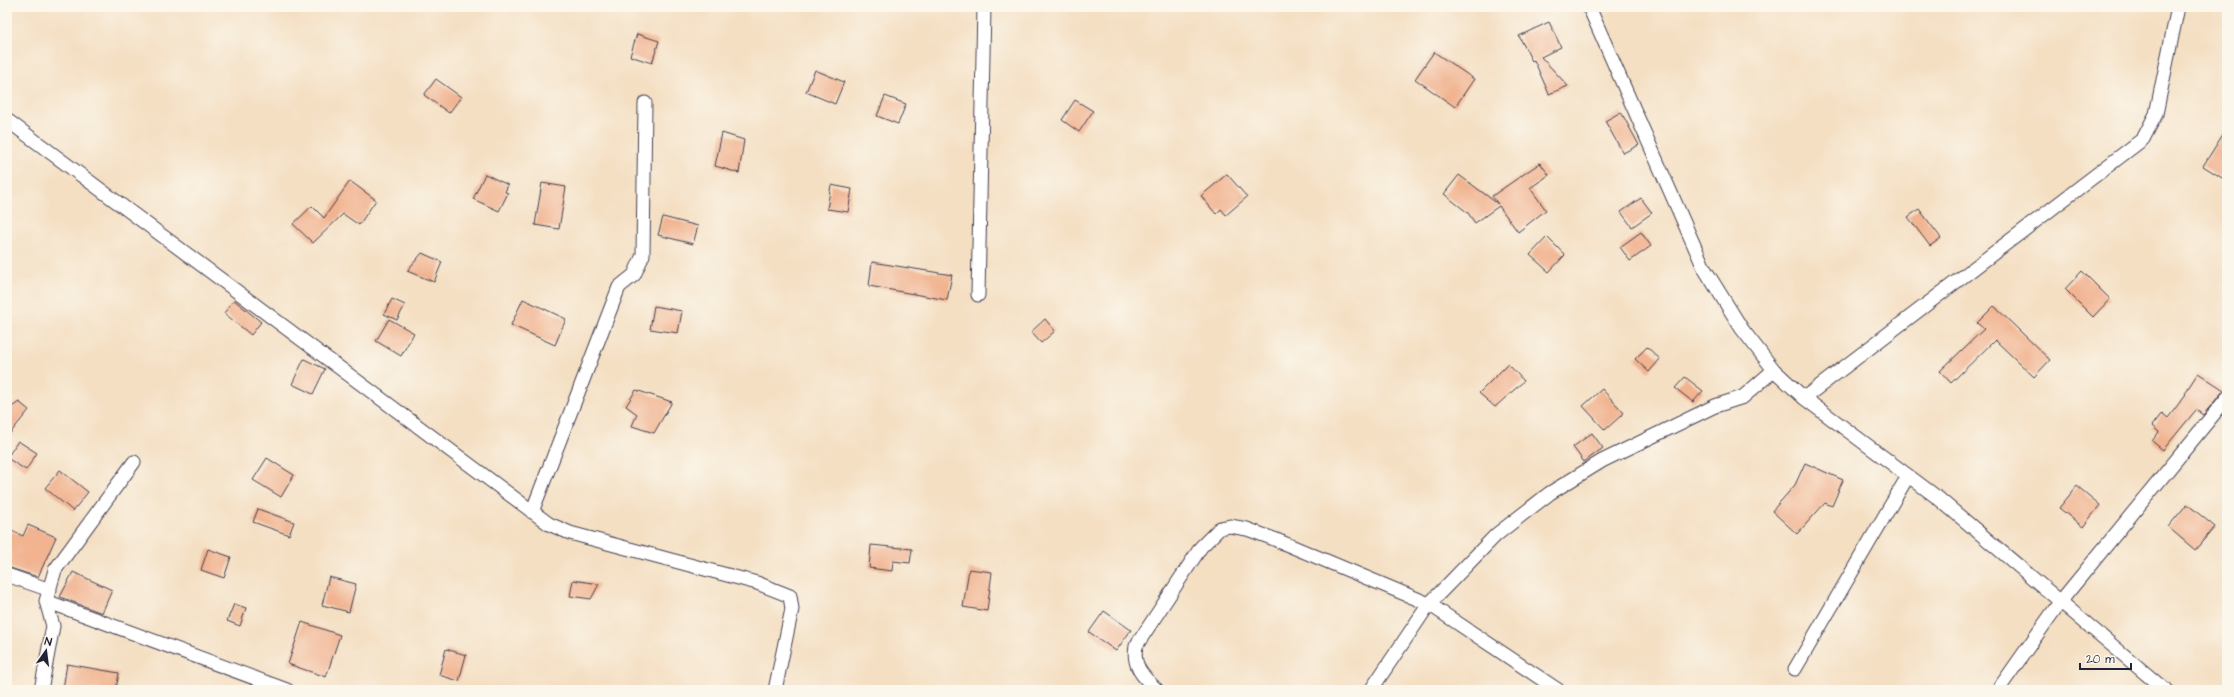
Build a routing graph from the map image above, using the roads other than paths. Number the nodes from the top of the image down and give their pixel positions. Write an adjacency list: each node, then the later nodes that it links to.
1 (984, 7): 6 (street)
2 (1589, 7): 7 (street)
3 (2178, 7): 8 (street)
4 (645, 103): 12 (street)
5 (7, 120): 12 (street)
6 (978, 295)
7 (1774, 370): 8 (street); 16 (street)
8 (1804, 398): 11 (street)
9 (2227, 398): 15 (street)
10 (134, 462): 14 (street)
11 (1908, 476): 15 (street); 17 (street)
12 (532, 512): 20 (street)
13 (7, 575): 14 (street)
14 (48, 596): 18 (street); 19 (street)
15 (2060, 602): 24 (street); 25 (street)
16 (1429, 604): 21 (street); 22 (street); 23 (street)
17 (1795, 669)
18 (41, 690)
19 (287, 690)
20 (775, 690)
21 (1157, 690)
22 (1371, 690)
23 (1558, 690)
24 (1998, 690)
25 (2165, 690)

